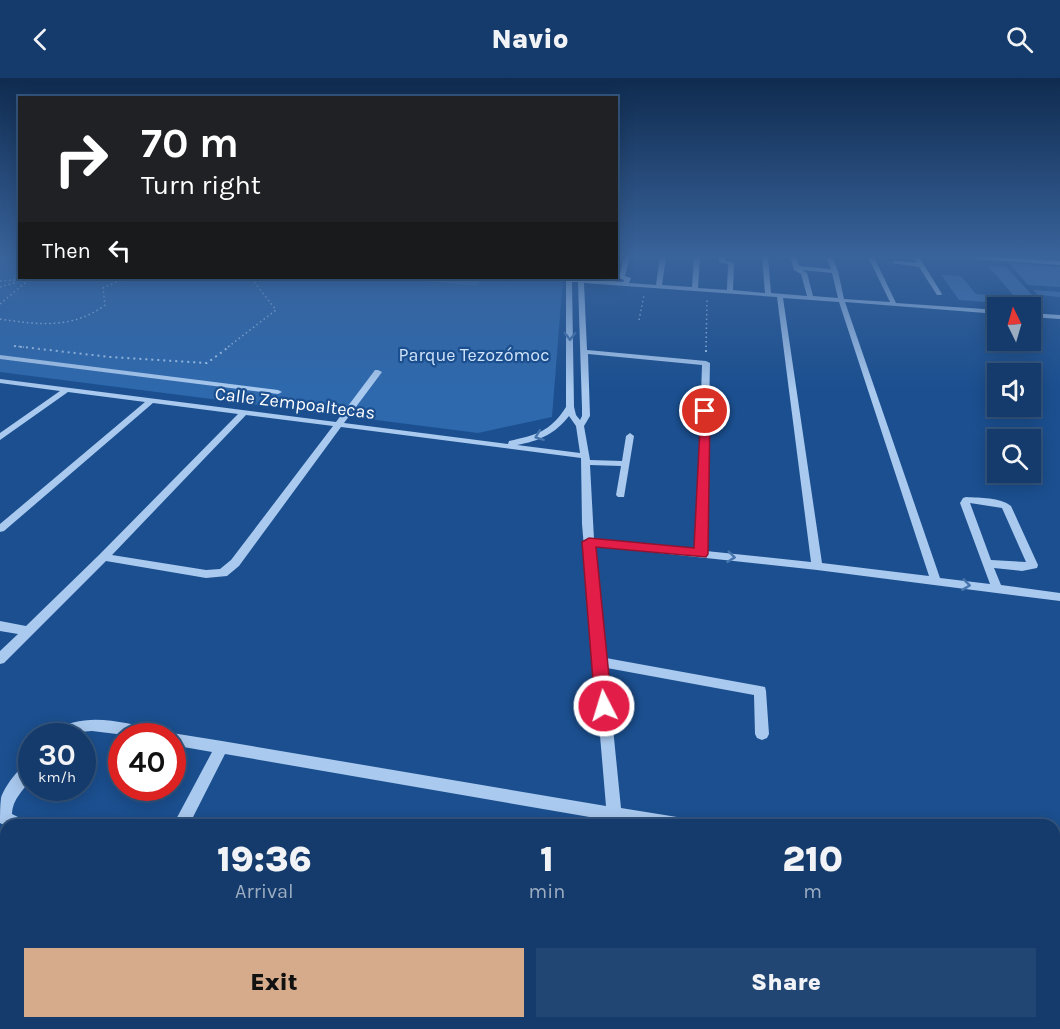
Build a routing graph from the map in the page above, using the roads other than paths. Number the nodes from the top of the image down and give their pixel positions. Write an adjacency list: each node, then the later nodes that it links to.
1 (569, 301): 17 (street, one-way to 17)
2 (582, 301): 10 (street)
3 (775, 301): 32 (street)
4 (841, 301): 33 (street)
5 (859, 301): 6 (street)
6 (894, 304): 7 (street)
7 (987, 311)
8 (1041, 316): 9 (street)
9 (1060, 317)
10 (585, 352): 20 (street); 29 (street)
11 (0, 357): 15 (street)
12 (378, 372): 19 (street)
13 (0, 381): 14 (street, Calle Zempoaltecas)
14 (66, 390): 16 (street, Calle Zempoaltecas); 22 (street)
15 (278, 392)
16 (151, 401): 18 (street, Calle Zempoaltecas); 27 (street)
17 (570, 407): 20 (street); 23 (street, one-way to 23)
18 (243, 413): 19 (street, Calle Zempoaltecas); 30 (street)
19 (339, 426): 23 (street, Calle Zempoaltecas); 30 (street)
20 (580, 426): 24 (street)
21 (630, 436): 25 (street)
22 (0, 437)
23 (496, 445): 24 (street, Calle Zempoaltecas)
24 (585, 459): 25 (street, Calle Zempoaltecas); 28 (street)
25 (626, 464): 26 (street)
26 (621, 495)
27 (0, 529)
28 (589, 542): 29 (street); 39 (street)
29 (701, 554): 32 (street, one-way to 32)
30 (104, 557): 37 (street)
31 (987, 563): 31 (street); 34 (street)
32 (817, 566): 33 (street)
33 (936, 581): 34 (street, one-way to 34)
34 (997, 589): 35 (street)
35 (1060, 597)
36 (0, 626): 37 (street)
37 (28, 632): 38 (street)
38 (0, 659)
39 (600, 662): 40 (street); 46 (street)
40 (762, 734)
41 (186, 741): 42 (street)
42 (222, 747): 45 (street); 46 (street)
43 (18, 784): 44 (street)
44 (7, 819)
45 (184, 819)
46 (614, 819)

